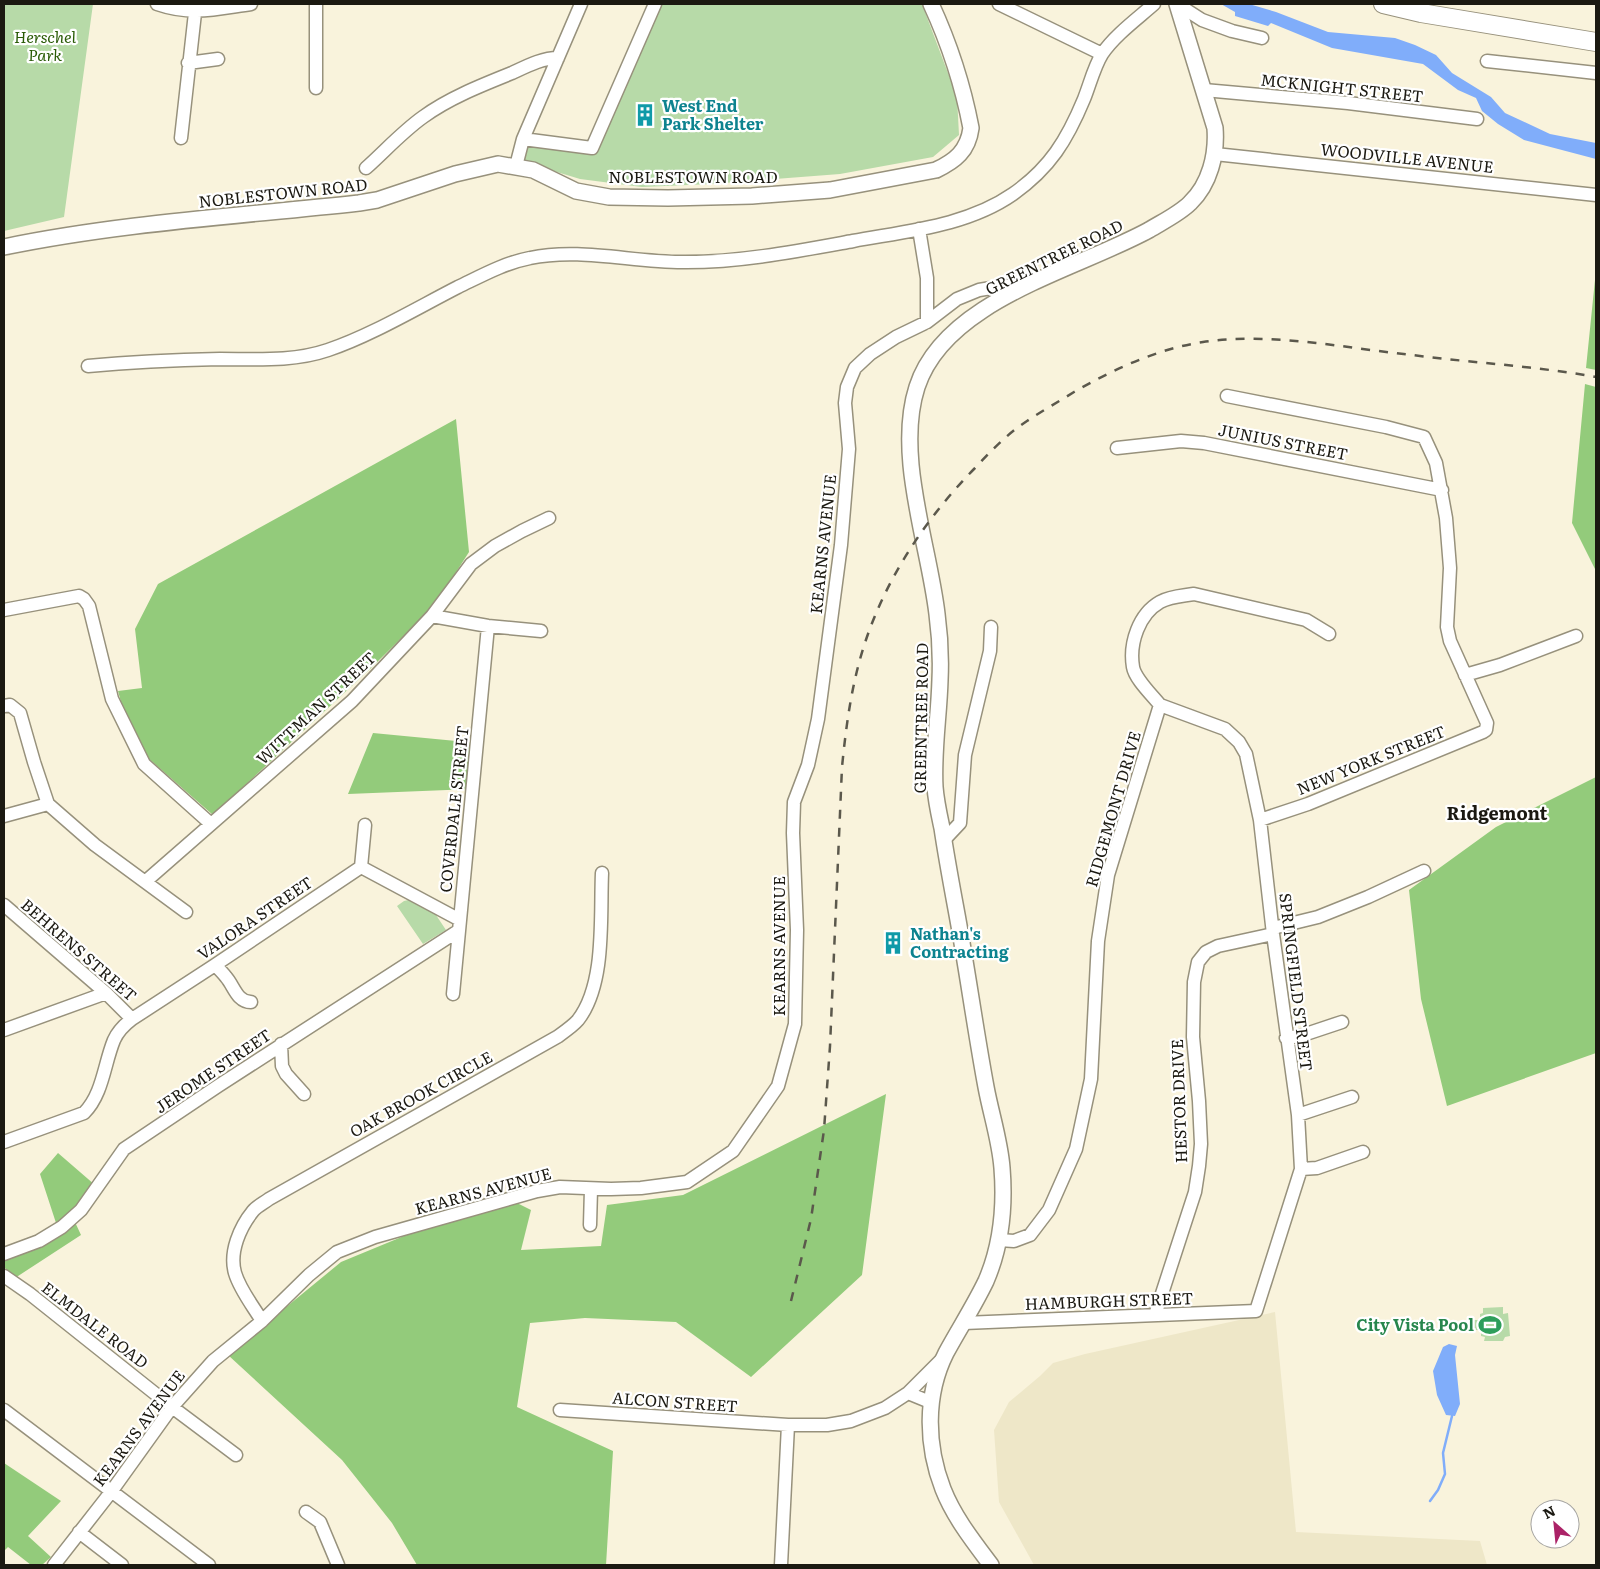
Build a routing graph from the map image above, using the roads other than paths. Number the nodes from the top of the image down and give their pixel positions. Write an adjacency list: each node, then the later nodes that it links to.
1 (157, 4): 12 (street)
2 (251, 4): 12 (street)
3 (316, 4): 22 (street)
4 (581, 4): 17 (street)
5 (655, 4): 26 (street)
6 (931, 4): 28 (main road, NOBLESTOWN ROAD)
7 (999, 4): 16 (street)
8 (1154, 4): 16 (street)
9 (1177, 4): 14 (street); 23 (main road, GREENTREE ROAD)
10 (1383, 4): 15 (highway)
11 (1437, 4): 13 (highway)
12 (195, 8): 20 (street)
13 (1596, 30)
14 (1262, 38)
15 (1596, 42)
16 (1102, 54): 31 (street)
17 (558, 58): 26 (street); 29 (street)
18 (218, 59): 20 (street)
19 (1487, 61): 21 (street)
20 (188, 63): 25 (street)
21 (1596, 73)
22 (316, 88)
23 (1204, 90): 24 (street, MCKNIGHT STREET); 27 (main road, GREENTREE ROAD)
24 (1477, 119)
25 (181, 138)
26 (523, 139): 28 (street)
27 (1215, 154): 30 (street, WOODVILLE AVENUE); 33 (main road, GREENTREE ROAD)
28 (516, 166): 32 (main road, NOBLESTOWN ROAD)
29 (366, 168)
30 (1596, 195)
31 (919, 229): 34 (street); 35 (street)
32 (4, 246)
33 (1016, 292): 34 (street, KEARNS AVENUE); 55 (main road, GREENTREE ROAD)
34 (926, 322): 81 (street, KEARNS AVENUE)
35 (88, 366)
36 (1227, 396): 38 (street)
37 (1117, 448): 38 (street, JUNIUS STREET)
38 (1442, 490): 47 (street)
39 (549, 518): 41 (street, WITTMAN STREET)
40 (4, 610): 53 (street)
41 (432, 616): 42 (street); 53 (street, WITTMAN STREET)
42 (488, 626): 44 (street); 64 (street, COVERDALE STREET)
43 (991, 627): 55 (street)
44 (542, 631)
45 (1329, 634): 48 (street)
46 (1576, 636): 47 (street)
47 (1465, 675): 52 (street, NEW YORK STREET)
48 (1160, 705): 52 (street, SPRINGFIELD STREET); 83 (street, RIDGEMONT DRIVE)
49 (4, 706): 50 (street)
50 (48, 804): 51 (street); 59 (street)
51 (4, 816)
52 (1260, 820): 65 (street, SPRINGFIELD STREET)
53 (211, 824): 59 (street, WITTMAN STREET)
54 (365, 825): 56 (street)
55 (944, 840): 83 (main road, GREENTREE ROAD)
56 (361, 867): 64 (street); 66 (street, VALORA STREET)
57 (1424, 871): 65 (street, HESTOR DRIVE)
58 (602, 873): 88 (street, OAK BROOK CIRCLE)
59 (146, 881): 61 (street)
60 (4, 905): 62 (street, BEHRENS STREET)
61 (186, 912)
62 (17, 917): 63 (street); 67 (street, BEHRENS STREET)
63 (4, 921)
64 (459, 925): 68 (street, COVERDALE STREET); 74 (street, JEROME STREET)
65 (1273, 931): 73 (street, SPRINGFIELD STREET); 87 (street, HESTOR DRIVE)
66 (215, 965): 69 (street); 70 (street, VALORA STREET)
67 (106, 992): 70 (street, BEHRENS STREET); 72 (street)
68 (453, 994)
69 (251, 1002)
70 (132, 1019): 78 (street, VALORA STREET)
71 (1342, 1022): 73 (street)
72 (4, 1030)
73 (1286, 1038): 77 (street, SPRINGFIELD STREET)
74 (281, 1044): 75 (street); 84 (street, JEROME STREET)
75 (304, 1094)
76 (1352, 1097): 77 (street)
77 (1298, 1115): 80 (street, SPRINGFIELD STREET)
78 (4, 1142)
79 (1363, 1152): 80 (street)
80 (1301, 1168): 86 (street, SPRINGFIELD STREET)
81 (591, 1189): 82 (street); 88 (street, KEARNS AVENUE)
82 (590, 1225)
83 (999, 1240): 89 (main road, GREENTREE ROAD)
84 (4, 1254)
85 (4, 1276): 93 (street, ELMDALE ROAD)
86 (1256, 1311): 87 (street, HAMBURGH STREET)
87 (1155, 1315): 89 (street, HAMBURGH STREET)
88 (262, 1321): 93 (street, KEARNS AVENUE)
89 (964, 1323): 90 (main road, GREENTREE ROAD)
90 (944, 1358): 91 (street, ALCON STREET); 92 (main road, GREENTREE ROAD)
91 (908, 1393): 92 (street); 96 (street, ALCON STREET)
92 (930, 1402): 106 (main road, GREENTREE ROAD)
93 (172, 1407): 97 (street, ELMDALE ROAD); 98 (street, KEARNS AVENUE)
94 (4, 1410): 98 (street)
95 (560, 1410): 96 (street, ALCON STREET)
96 (788, 1425): 105 (street)
97 (236, 1455)
98 (111, 1492): 100 (street, KEARNS AVENUE); 103 (street)
99 (306, 1512): 104 (street)
100 (79, 1532): 101 (street, KEARNS AVENUE); 102 (street)
101 (54, 1565)
102 (122, 1565)
103 (209, 1565)
104 (338, 1565)
105 (781, 1565)
106 (991, 1565)

